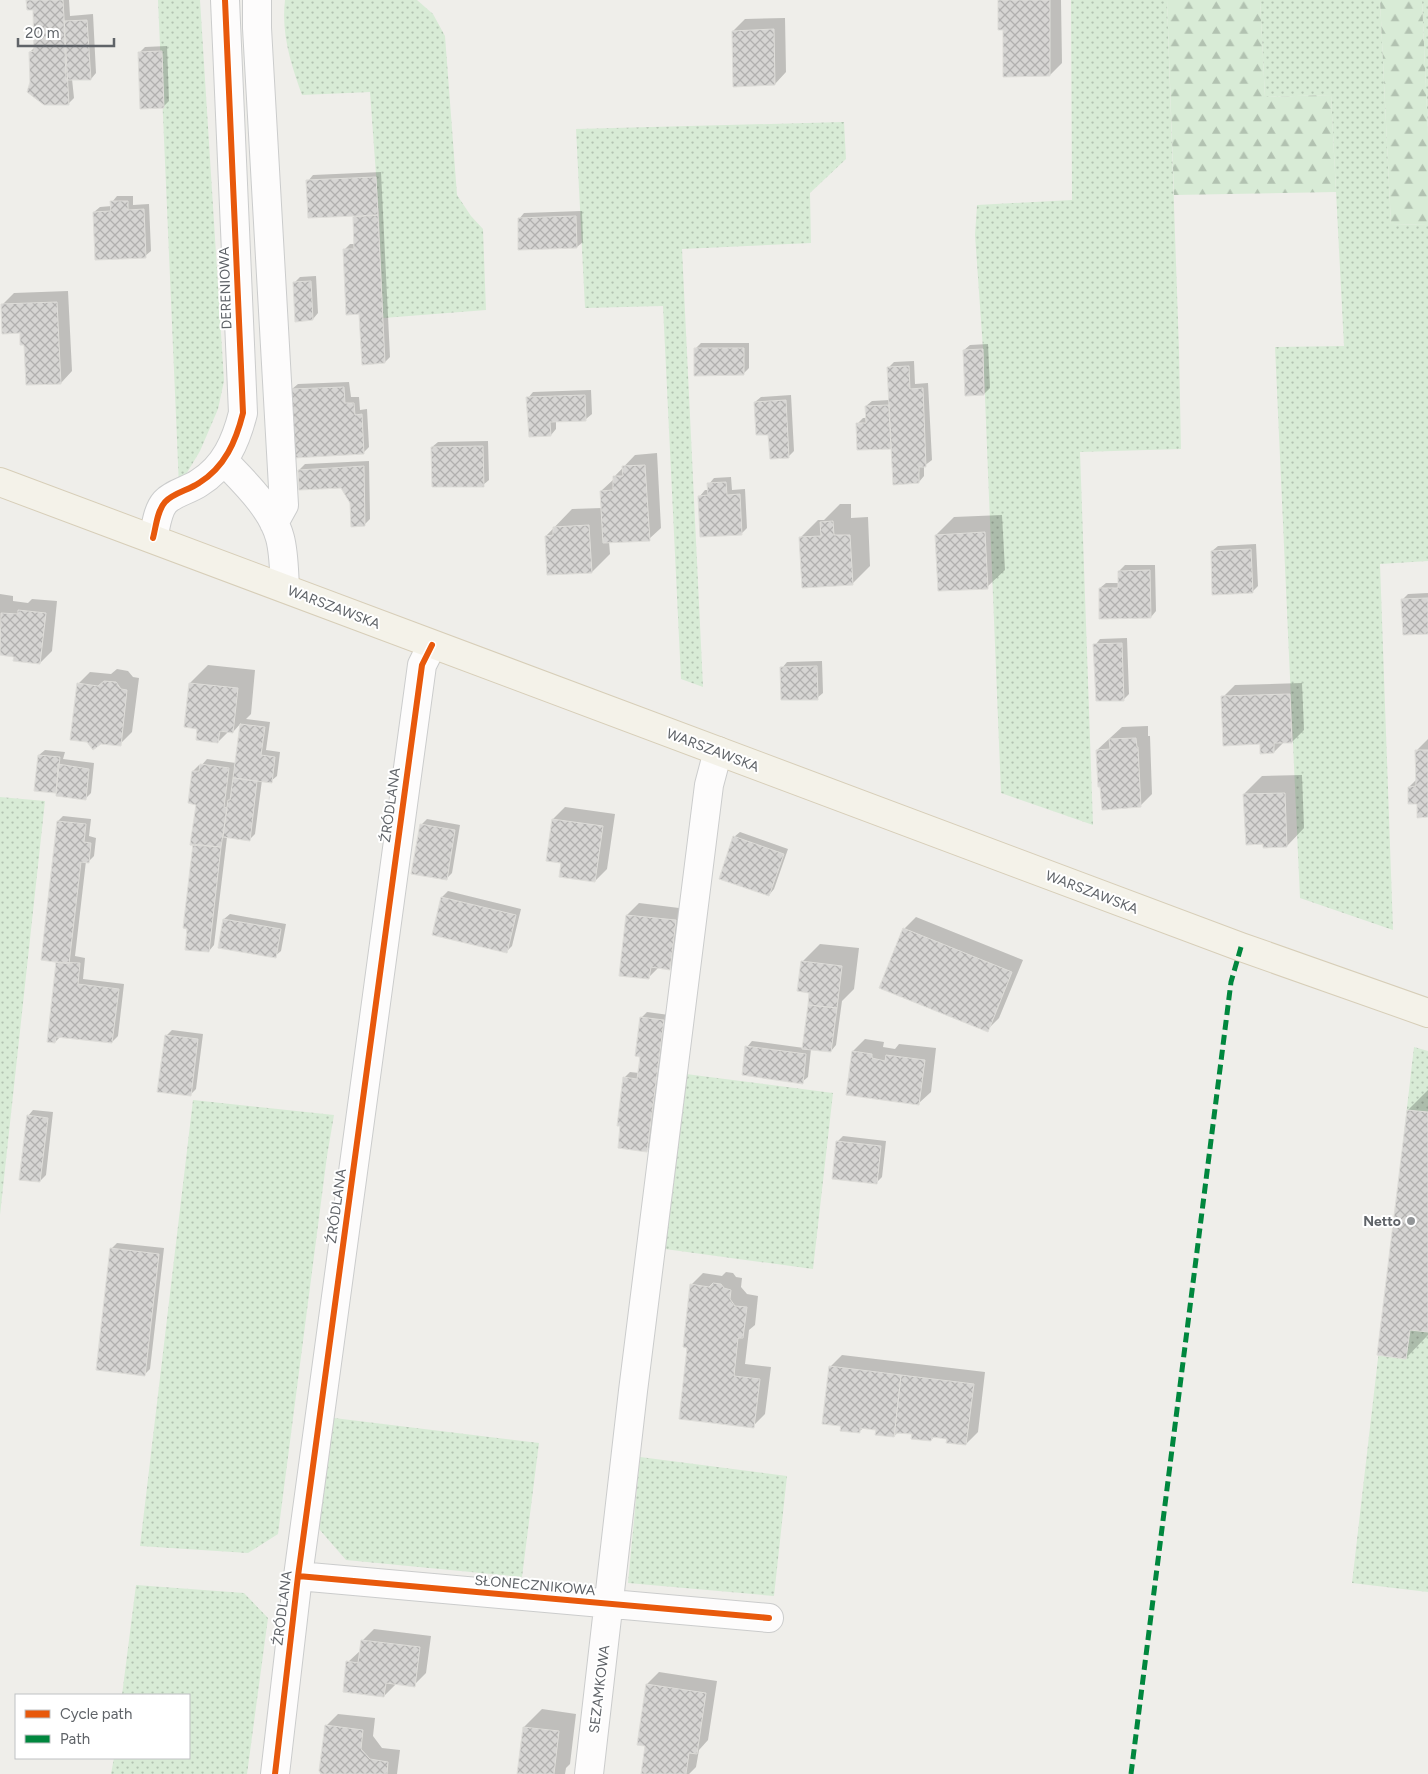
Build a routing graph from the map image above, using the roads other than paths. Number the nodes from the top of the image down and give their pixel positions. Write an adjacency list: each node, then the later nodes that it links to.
1 (225, 0): 3 (street, DERENIOWA)
2 (257, 0): 5 (street)
3 (224, 461): 5 (street); 6 (street, DERENIOWA)
4 (0, 482): 6 (main road, WARSZAWSKA)
5 (274, 523): 7 (street)
6 (153, 538): 7 (main road, WARSZAWSKA)
7 (285, 588): 8 (main road, WARSZAWSKA)
8 (432, 645): 9 (main road, WARSZAWSKA); 11 (street, ŹRÓDLANA)
9 (718, 751): 10 (main road, WARSZAWSKA); 12 (street, SEZAMKOWA)
10 (1428, 1012)
11 (298, 1576): 12 (street, SŁONECZNIKOWA); 14 (street, ŹRÓDLANA)
12 (609, 1604): 13 (street, SŁONECZNIKOWA); 15 (street, SEZAMKOWA)
13 (769, 1618)
14 (275, 1774)
15 (589, 1774)

